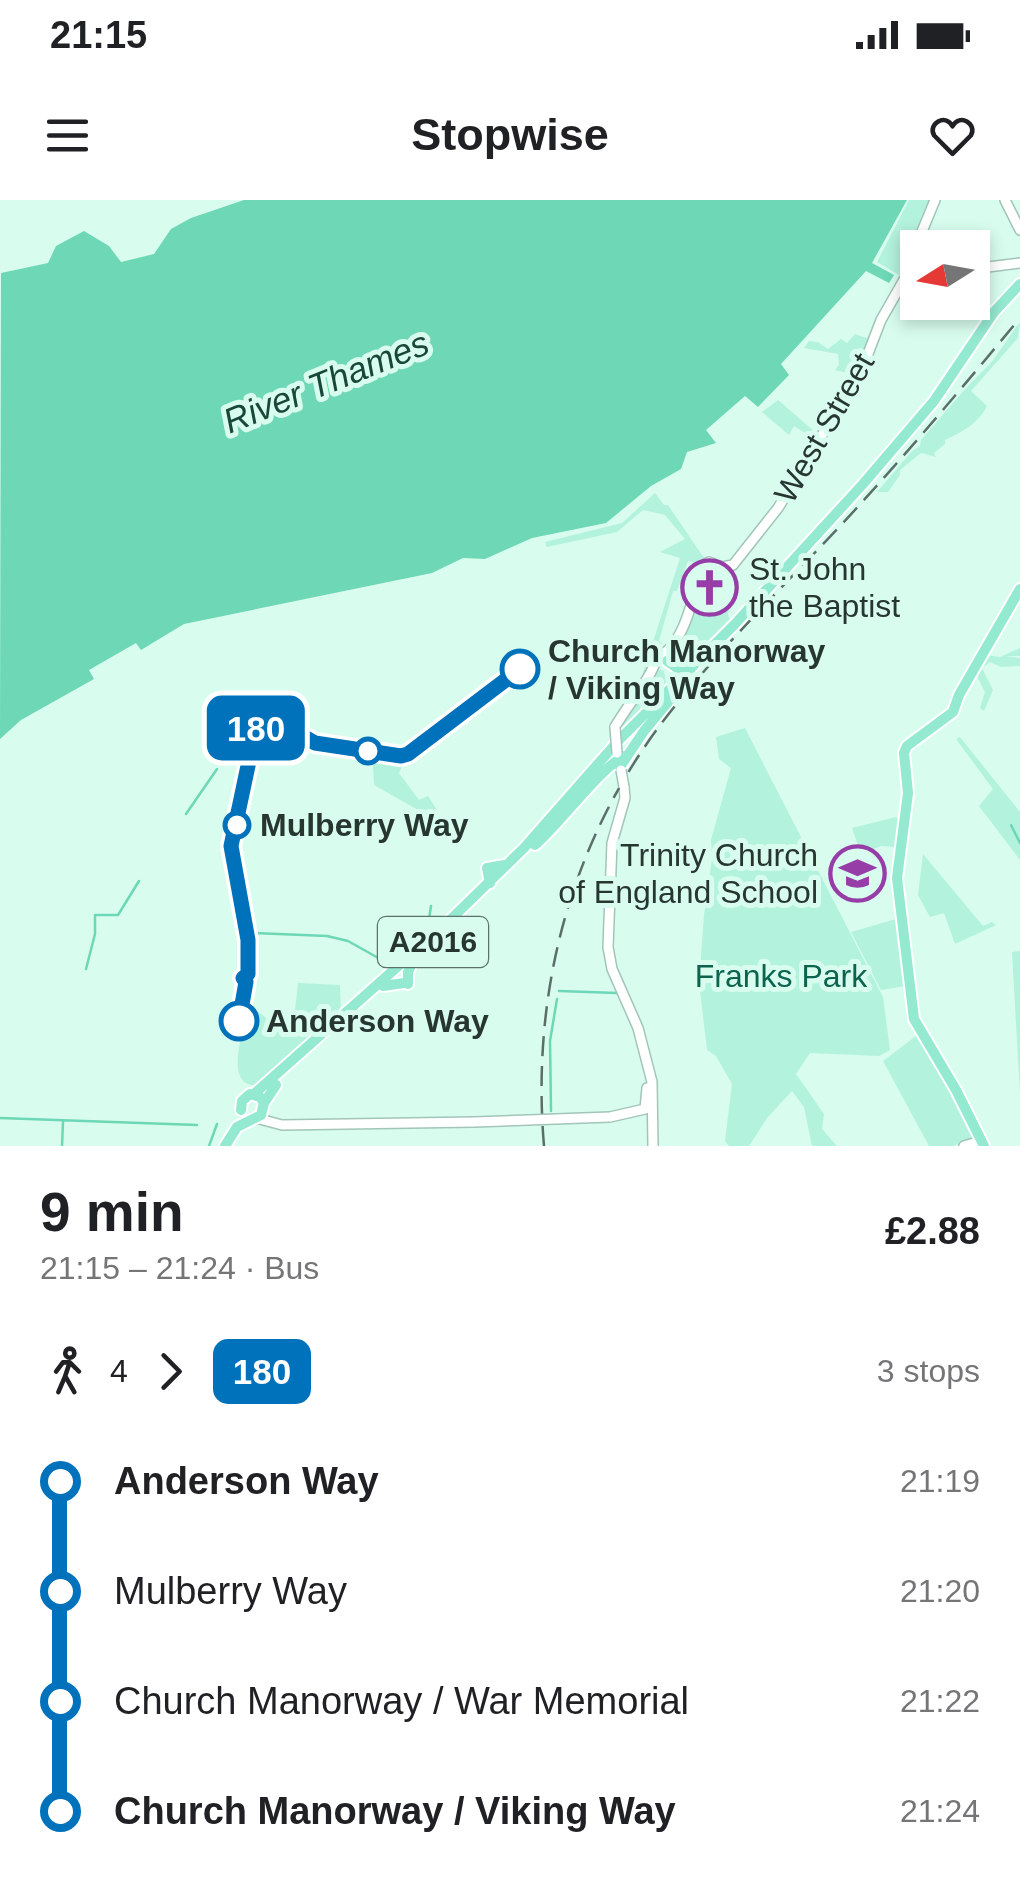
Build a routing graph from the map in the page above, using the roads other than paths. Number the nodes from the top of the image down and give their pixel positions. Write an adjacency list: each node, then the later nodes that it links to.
1 (935, 200): 3 (main road)
2 (1005, 200): 4 (main road)
3 (923, 230)
4 (1020, 230)
5 (1019, 263): 6 (main road)
6 (990, 269)
7 (900, 287): 12 (main road, West Street)
8 (1020, 288): 9 (main road, A2016)
9 (867, 483): 11 (main road, A2016); 13 (main road, A2016)
10 (1020, 589): 25 (main road)
11 (708, 650): 12 (main road); 14 (main road, A2016)
12 (662, 662): 14 (main road); 15 (main road, bridge)
13 (692, 673): 15 (main road); 16 (main road, A2016)
14 (655, 701): 19 (main road, A2016)
15 (619, 761): 16 (main road); 22 (main road, bridge)
16 (535, 845): 17 (main road, A2016)
17 (414, 959): 18 (main road, A2016); 18 (main road)
18 (384, 986): 20 (main road, A2016)
19 (254, 1094): 20 (main road); 21 (main road)
20 (264, 1105): 23 (main road); 24 (main road)
21 (241, 1110): 23 (main road); 26 (main road)
22 (646, 1114): 24 (main road, bridge); 27 (main road)
23 (254, 1118): 24 (main road); 26 (main road)
24 (282, 1125)
25 (983, 1144): 28 (main road)
26 (222, 1146)
27 (652, 1146)
28 (964, 1146)

